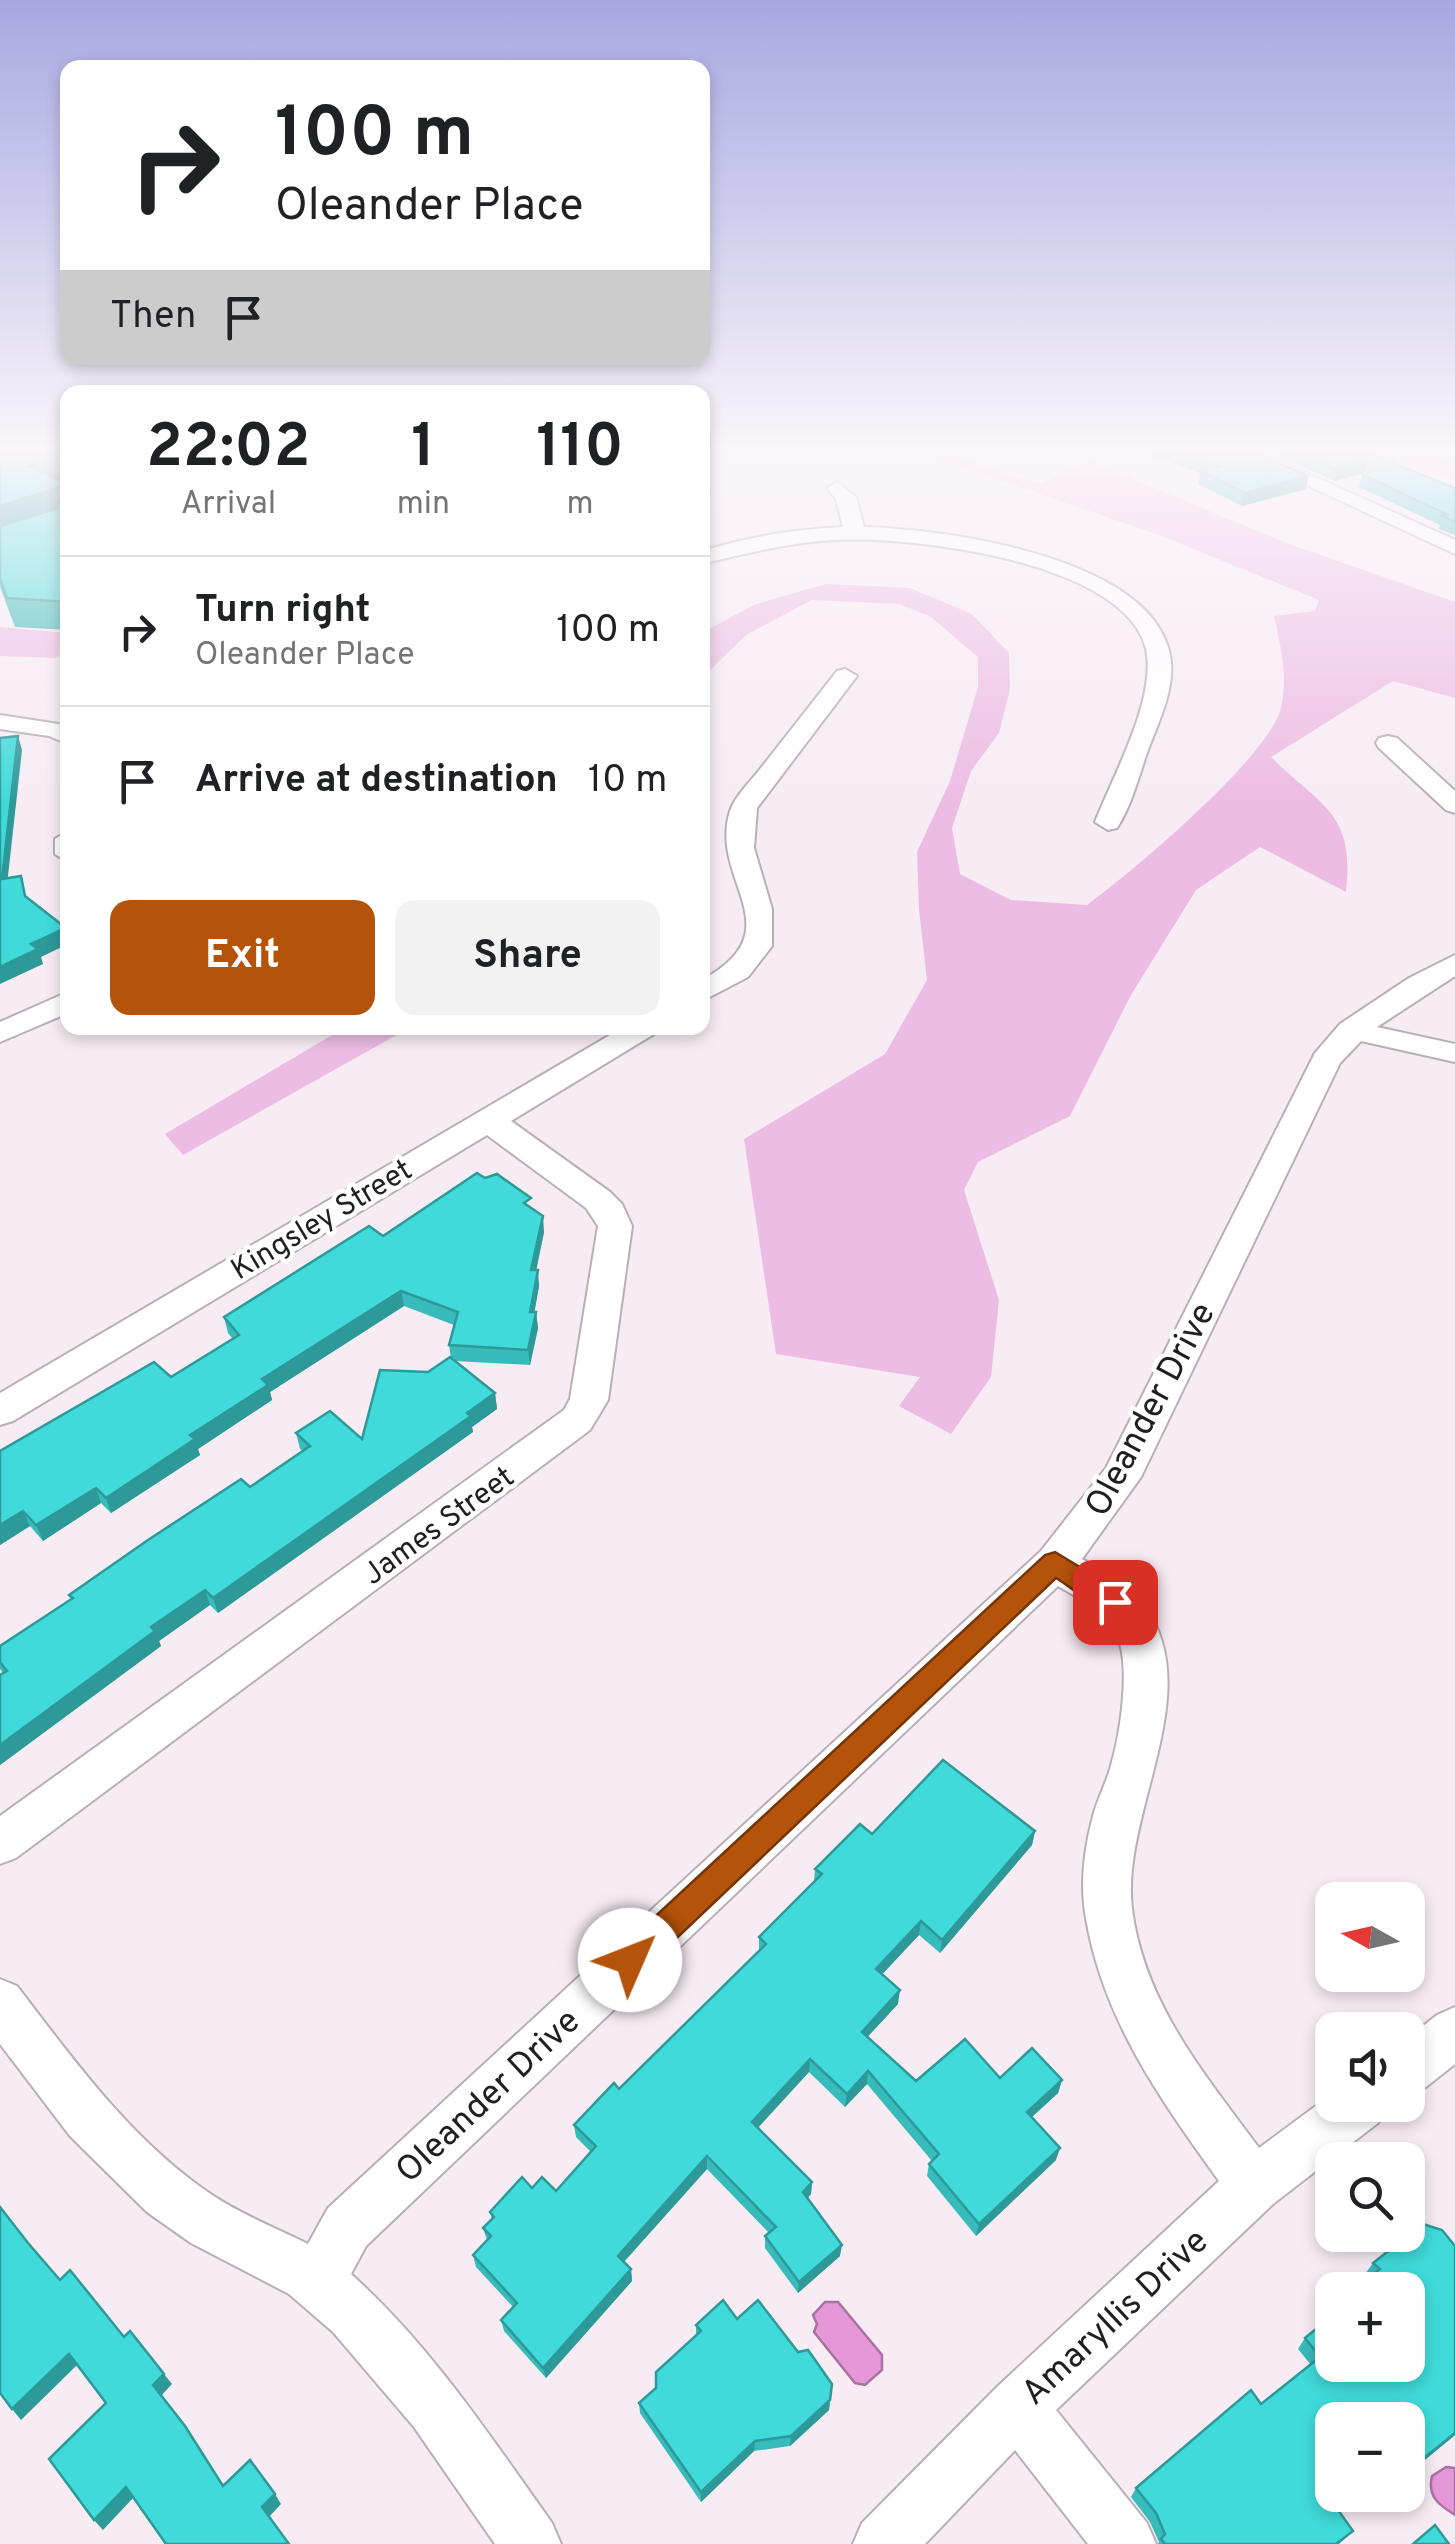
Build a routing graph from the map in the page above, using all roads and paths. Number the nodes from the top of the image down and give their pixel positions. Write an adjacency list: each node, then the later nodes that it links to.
1 (1050, 567): 7 (street)
2 (845, 676): 9 (street)
3 (0, 722): 4 (street)
4 (60, 732)
5 (1388, 744): 6 (street)
6 (1455, 805)
7 (1108, 822)
8 (1455, 964): 11 (street, Oleander Drive)
9 (710, 987)
10 (60, 1005): 12 (street)
11 (1351, 1030): 14 (street); 17 (street, Oleander Drive)
12 (0, 1032)
13 (631, 1035): 15 (street, Kingsley Street)
14 (1455, 1053)
15 (488, 1120): 16 (street, Kingsley Street); 18 (street, James Street)
16 (0, 1411)
17 (1055, 1563): 23 (street); 24 (street, Oleander Drive)
18 (0, 1843)
19 (0, 2003): 24 (street)
20 (1455, 2032): 21 (street)
21 (1425, 2055)
22 (1337, 2122): 23 (street, Amaryllis Drive)
23 (1254, 2185): 25 (street, Amaryllis Drive)
24 (318, 2282): 26 (street)
25 (1016, 2407): 27 (street, Amaryllis Drive); 28 (street)
26 (532, 2544)
27 (883, 2544)
28 (1126, 2544)

